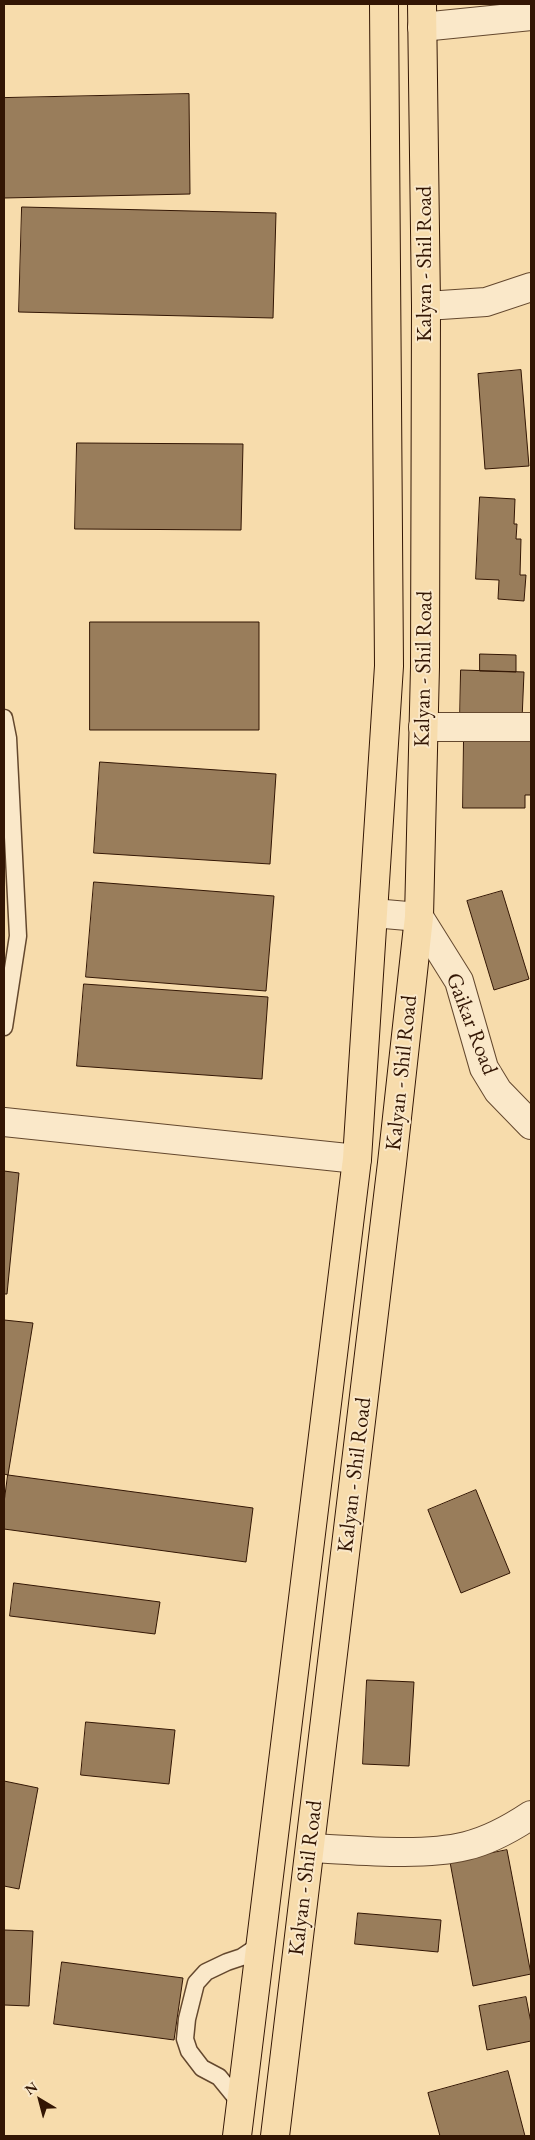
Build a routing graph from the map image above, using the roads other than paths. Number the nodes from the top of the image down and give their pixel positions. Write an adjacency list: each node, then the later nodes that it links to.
1 (384, 4): 9 (main road, Kalyan - Shil Road)
2 (422, 15): 3 (street); 5 (main road, Kalyan - Shil Road)
3 (531, 16)
4 (531, 287): 5 (street)
5 (426, 306): 7 (main road, Kalyan - Shil Road)
6 (4, 718): 11 (lane)
7 (423, 727): 8 (street); 10 (main road, Kalyan - Shil Road)
8 (531, 727)
9 (373, 913): 10 (street); 14 (main road, Kalyan - Shil Road)
10 (419, 917): 13 (street, Gaikar Road); 16 (main road, Kalyan - Shil Road)
11 (4, 1027)
12 (4, 1122): 14 (street)
13 (531, 1125)
14 (357, 1159): 17 (main road, Kalyan - Shil Road)
15 (531, 1815): 16 (street)
16 (310, 1848): 19 (main road, Kalyan - Shil Road)
17 (260, 1945): 18 (main road, Kalyan - Shil Road); 20 (lane)
18 (251, 2018): 19 (main road); 20 (main road, Kalyan - Shil Road)
19 (289, 2022): 22 (main road, Kalyan - Shil Road)
20 (241, 2104): 21 (main road, Kalyan - Shil Road)
21 (237, 2136)
22 (275, 2136)

